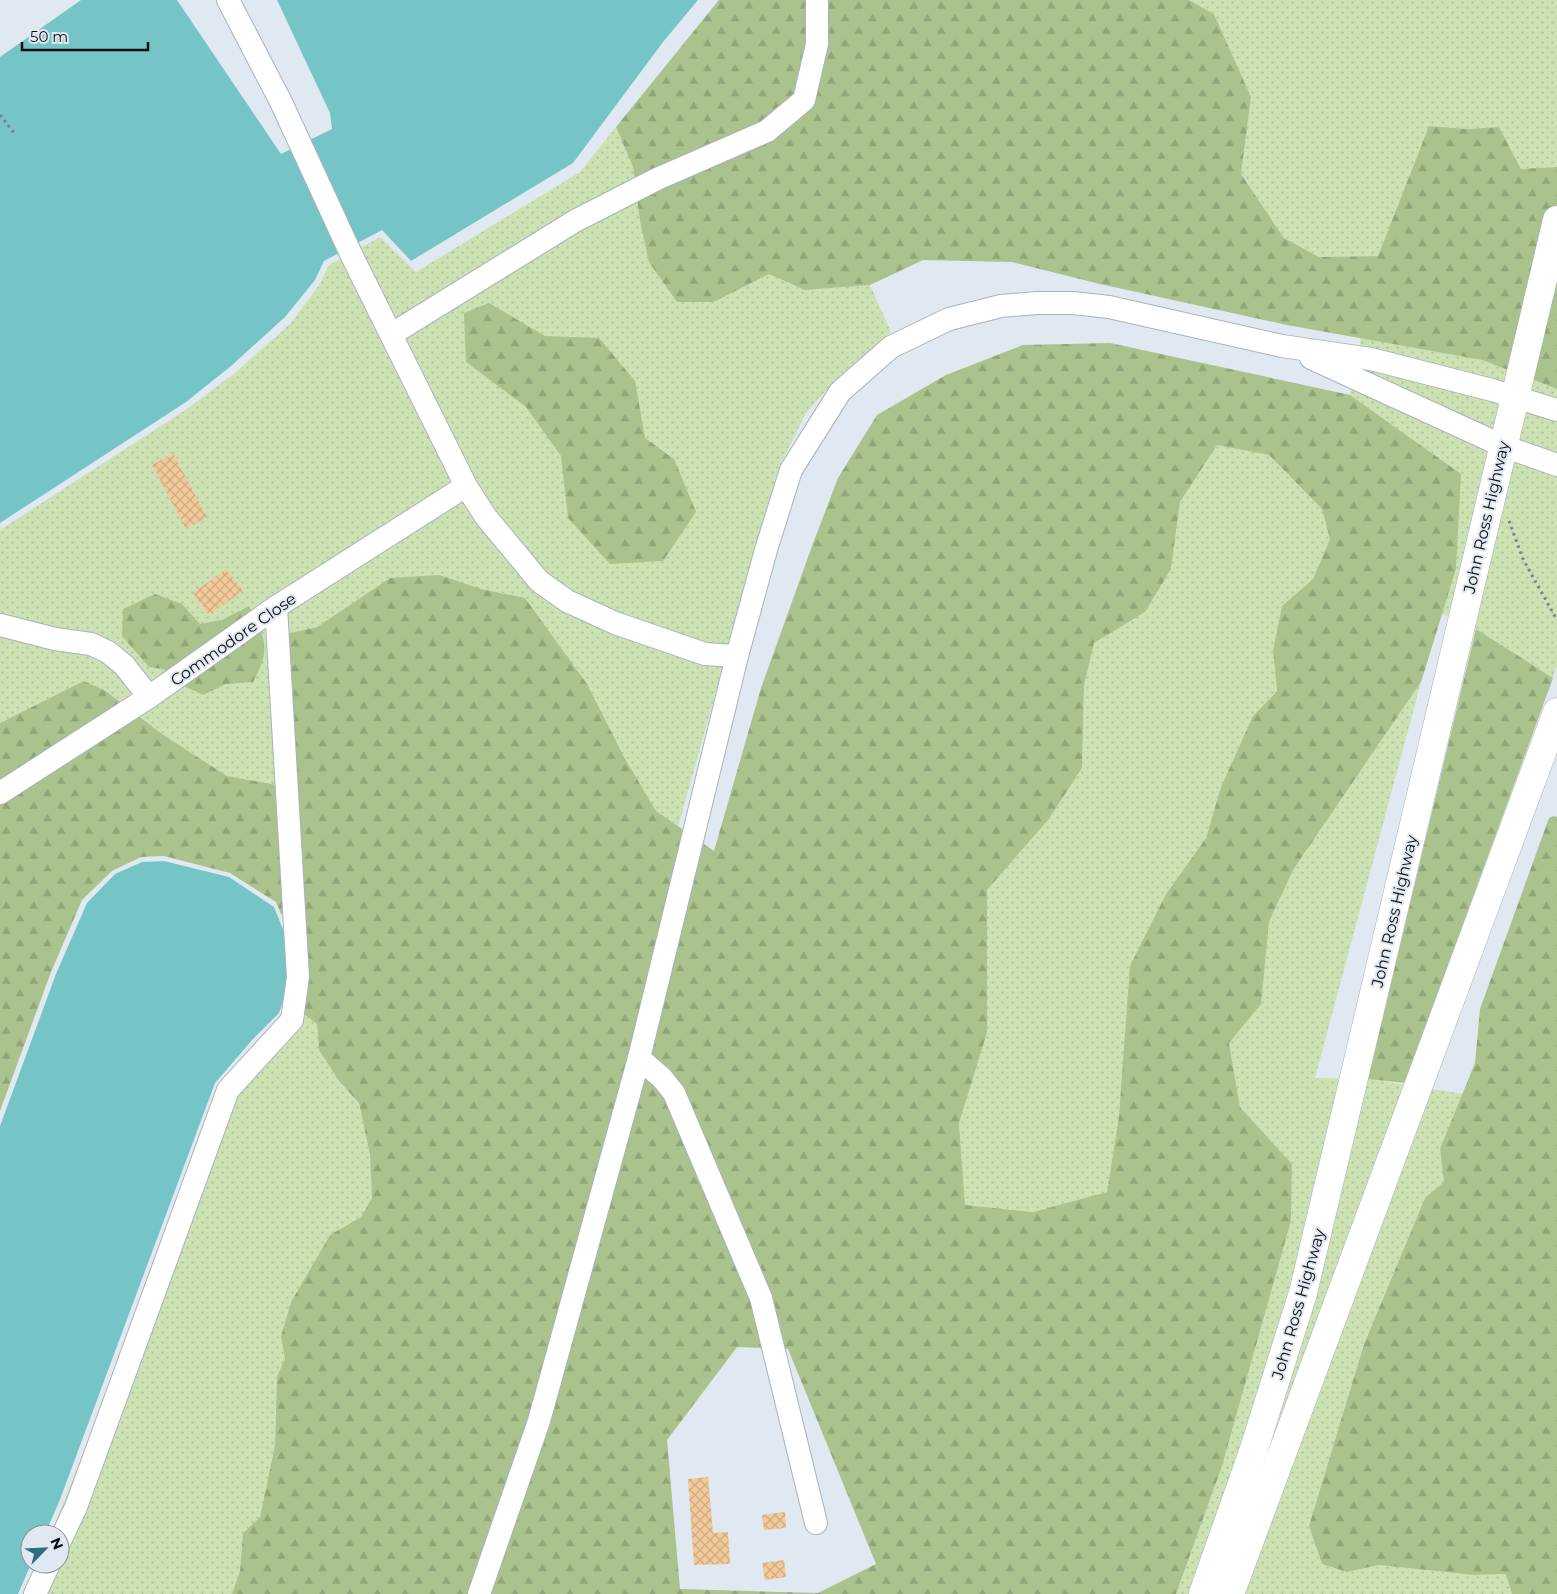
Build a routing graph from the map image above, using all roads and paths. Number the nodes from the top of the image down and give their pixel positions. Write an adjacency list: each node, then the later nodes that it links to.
1 (228, 0): 6 (street)
2 (817, 0): 6 (street)
3 (0, 115): 4 (path)
4 (15, 134)
5 (1557, 220): 8 (main road, John Ross Highway)
6 (392, 334): 12 (street)
7 (1282, 346): 8 (street); 10 (street); 17 (street)
8 (1514, 398): 9 (street); 10 (main road, John Ross Highway)
9 (1557, 410)
10 (1503, 446): 11 (street); 27 (main road, John Ross Highway)
11 (1557, 465)
12 (466, 486): 14 (street, Commodore Close); 17 (street)
13 (1507, 515): 15 (path)
14 (276, 607): 18 (street, Commodore Close); 23 (street)
15 (1557, 620)
16 (0, 625): 18 (street)
17 (737, 656): 21 (street)
18 (149, 697): 20 (street, Commodore Close)
19 (1557, 712): 28 (main road, John Ross Highway)
20 (0, 793)
21 (639, 1058): 22 (street); 26 (street)
22 (816, 1523)
23 (68, 1524)
24 (44, 1574): 25 (street)
25 (35, 1594)
26 (478, 1594)
27 (1202, 1594)
28 (1230, 1594)

